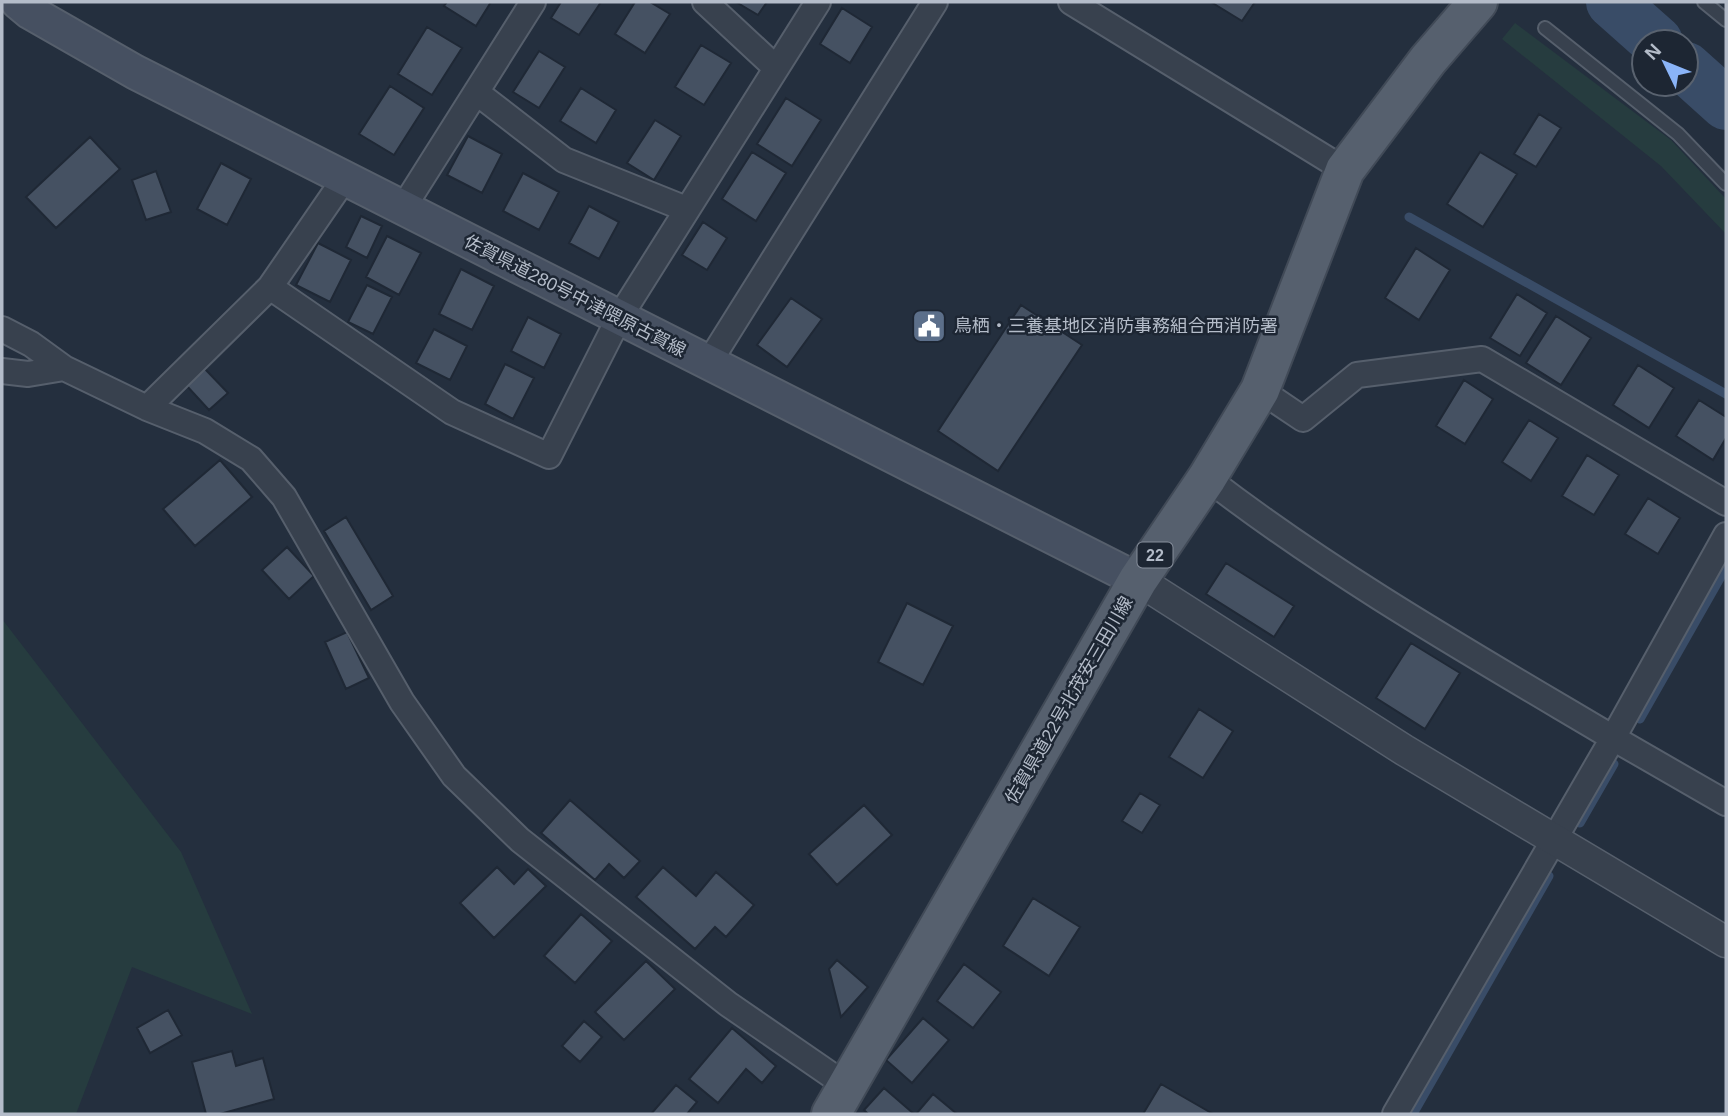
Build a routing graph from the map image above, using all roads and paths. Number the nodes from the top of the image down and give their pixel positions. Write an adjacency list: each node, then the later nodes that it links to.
1 (18, 2): 14 (main road, 佐賀県道280号中津隈原古賀線)
2 (533, 2): 12 (street)
3 (705, 2): 11 (street)
4 (818, 2): 11 (street)
5 (935, 2): 21 (street)
6 (1071, 2): 13 (street)
7 (1478, 2): 13 (main road, 佐賀県道22号北茂安三田川線 / 22)
8 (1704, 2): 9 (lane)
9 (1726, 20)
10 (1545, 28): 15 (lane)
11 (776, 68): 17 (street)
12 (476, 92): 16 (street); 17 (street)
13 (1345, 170): 24 (main road, 佐賀県道22号北茂安三田川線 / 22)
14 (345, 178): 16 (main road, 佐賀県道280号中津隈原古賀線); 18 (street)
15 (1726, 184)
16 (403, 208): 19 (main road, 佐賀県道280号中津隈原古賀線)
17 (687, 209): 19 (street)
18 (270, 287): 19 (street); 25 (street)
19 (618, 318): 21 (main road, 佐賀県道280号中津隈原古賀線)
20 (2, 328): 22 (street)
21 (708, 363): 29 (main road, 佐賀県道280号中津隈原古賀線)
22 (64, 368): 23 (street); 25 (street)
23 (2, 371)
24 (1260, 390): 26 (main road, 佐賀県道22号北茂安三田川線 / 22); 27 (street)
25 (147, 408): 34 (street)
26 (1207, 478): 29 (main road, 佐賀県道22号北茂安三田川線 / 22); 30 (street)
27 (1726, 503)
28 (1726, 535): 30 (street)
29 (1138, 580): 32 (street); 34 (main road, 佐賀県道22号北茂安三田川線 / 22)
30 (1613, 738): 31 (street); 32 (street)
31 (1726, 803)
32 (1554, 839): 33 (street); 35 (street)
33 (1726, 943)
34 (839, 1100)
35 (1395, 1114)

